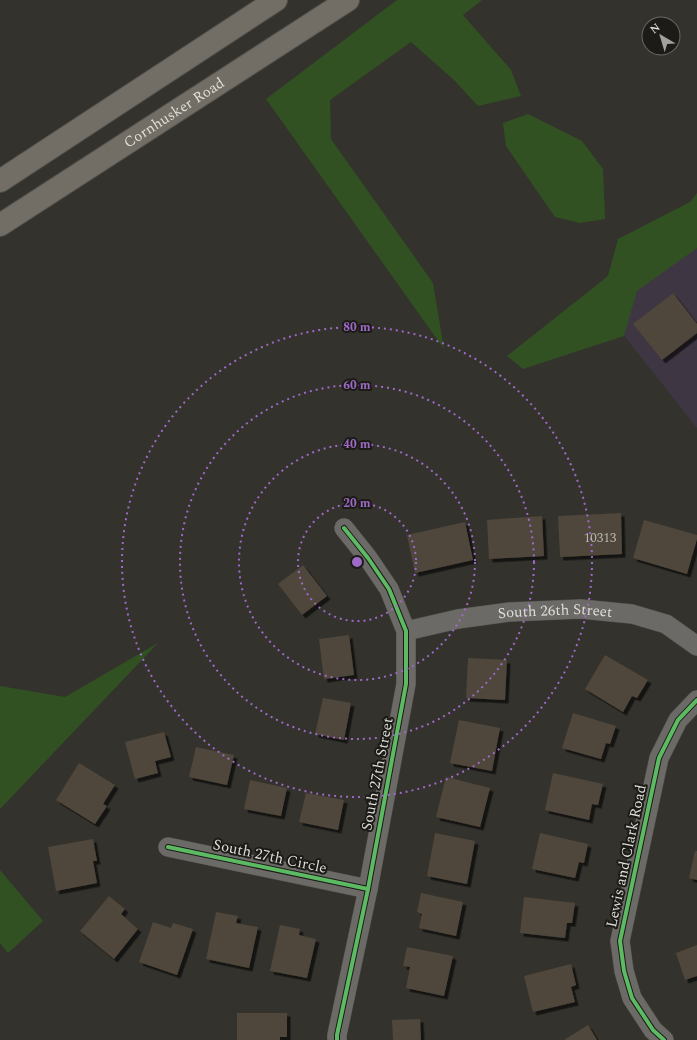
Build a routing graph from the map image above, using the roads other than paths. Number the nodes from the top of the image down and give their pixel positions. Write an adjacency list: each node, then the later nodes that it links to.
1 (276, 0): 3 (main road)
2 (348, 0): 4 (main road, Cornhusker Road)
3 (0, 181)
4 (0, 225)
5 (344, 528): 6 (street, South 27th Street)
6 (406, 631): 7 (street, South 26th Street); 10 (street, South 27th Street)
7 (697, 646)
8 (697, 700): 12 (street, Lewis and Clark Road)
9 (168, 847): 10 (street, South 27th Circle)
10 (368, 889): 11 (street, South 27th Street)
11 (337, 1040)
12 (664, 1040)

